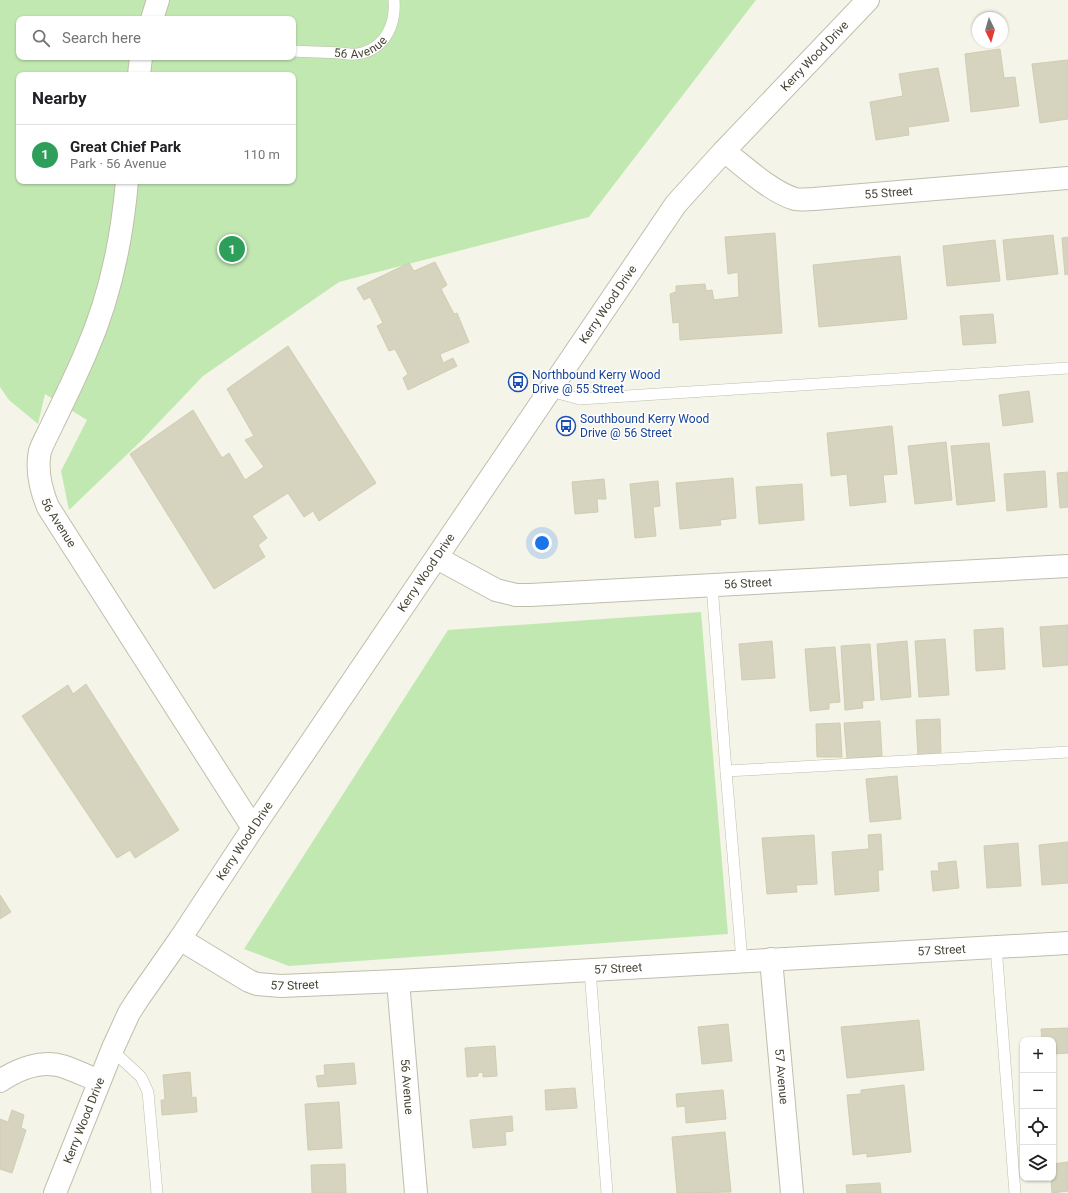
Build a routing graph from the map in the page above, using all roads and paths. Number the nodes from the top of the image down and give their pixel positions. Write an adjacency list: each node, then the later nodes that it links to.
1 (158, 0): 4 (street)
2 (394, 0): 5 (lane, 56 Avenue)
3 (868, 0): 8 (street, Kerry Wood Drive)
4 (153, 16)
5 (296, 51)
6 (142, 60): 7 (street)
7 (140, 72)
8 (724, 151): 9 (street, 55 Street); 12 (street, Kerry Wood Drive)
9 (1068, 178)
10 (127, 184): 18 (street, 56 Avenue)
11 (1068, 368): 12 (lane)
12 (550, 391): 13 (street, Kerry Wood Drive)
13 (436, 558): 15 (street, 56 Street); 18 (street, Kerry Wood Drive)
14 (1068, 566): 15 (street, 56 Street)
15 (712, 585): 17 (lane)
16 (1068, 752): 17 (lane)
17 (726, 771): 23 (lane)
18 (253, 828): 19 (street, Kerry Wood Drive)
19 (180, 939): 25 (street, 57 Street); 26 (street, Kerry Wood Drive)
20 (1068, 943): 21 (street, 57 Street)
21 (996, 946): 22 (street, 57 Street); 34 (lane)
22 (771, 959): 23 (street, 57 Street); 33 (street, 57 Avenue)
23 (742, 961): 24 (street, 57 Street)
24 (590, 970): 25 (street, 57 Street); 32 (lane)
25 (398, 981): 31 (street, 56 Avenue)
26 (112, 1050): 28 (street, Kerry Wood Drive); 30 (lane)
27 (0, 1081): 28 (street)
28 (99, 1081): 29 (street, Kerry Wood Drive)
29 (55, 1193)
30 (157, 1193)
31 (416, 1193)
32 (607, 1193)
33 (792, 1193)
34 (1015, 1193)

